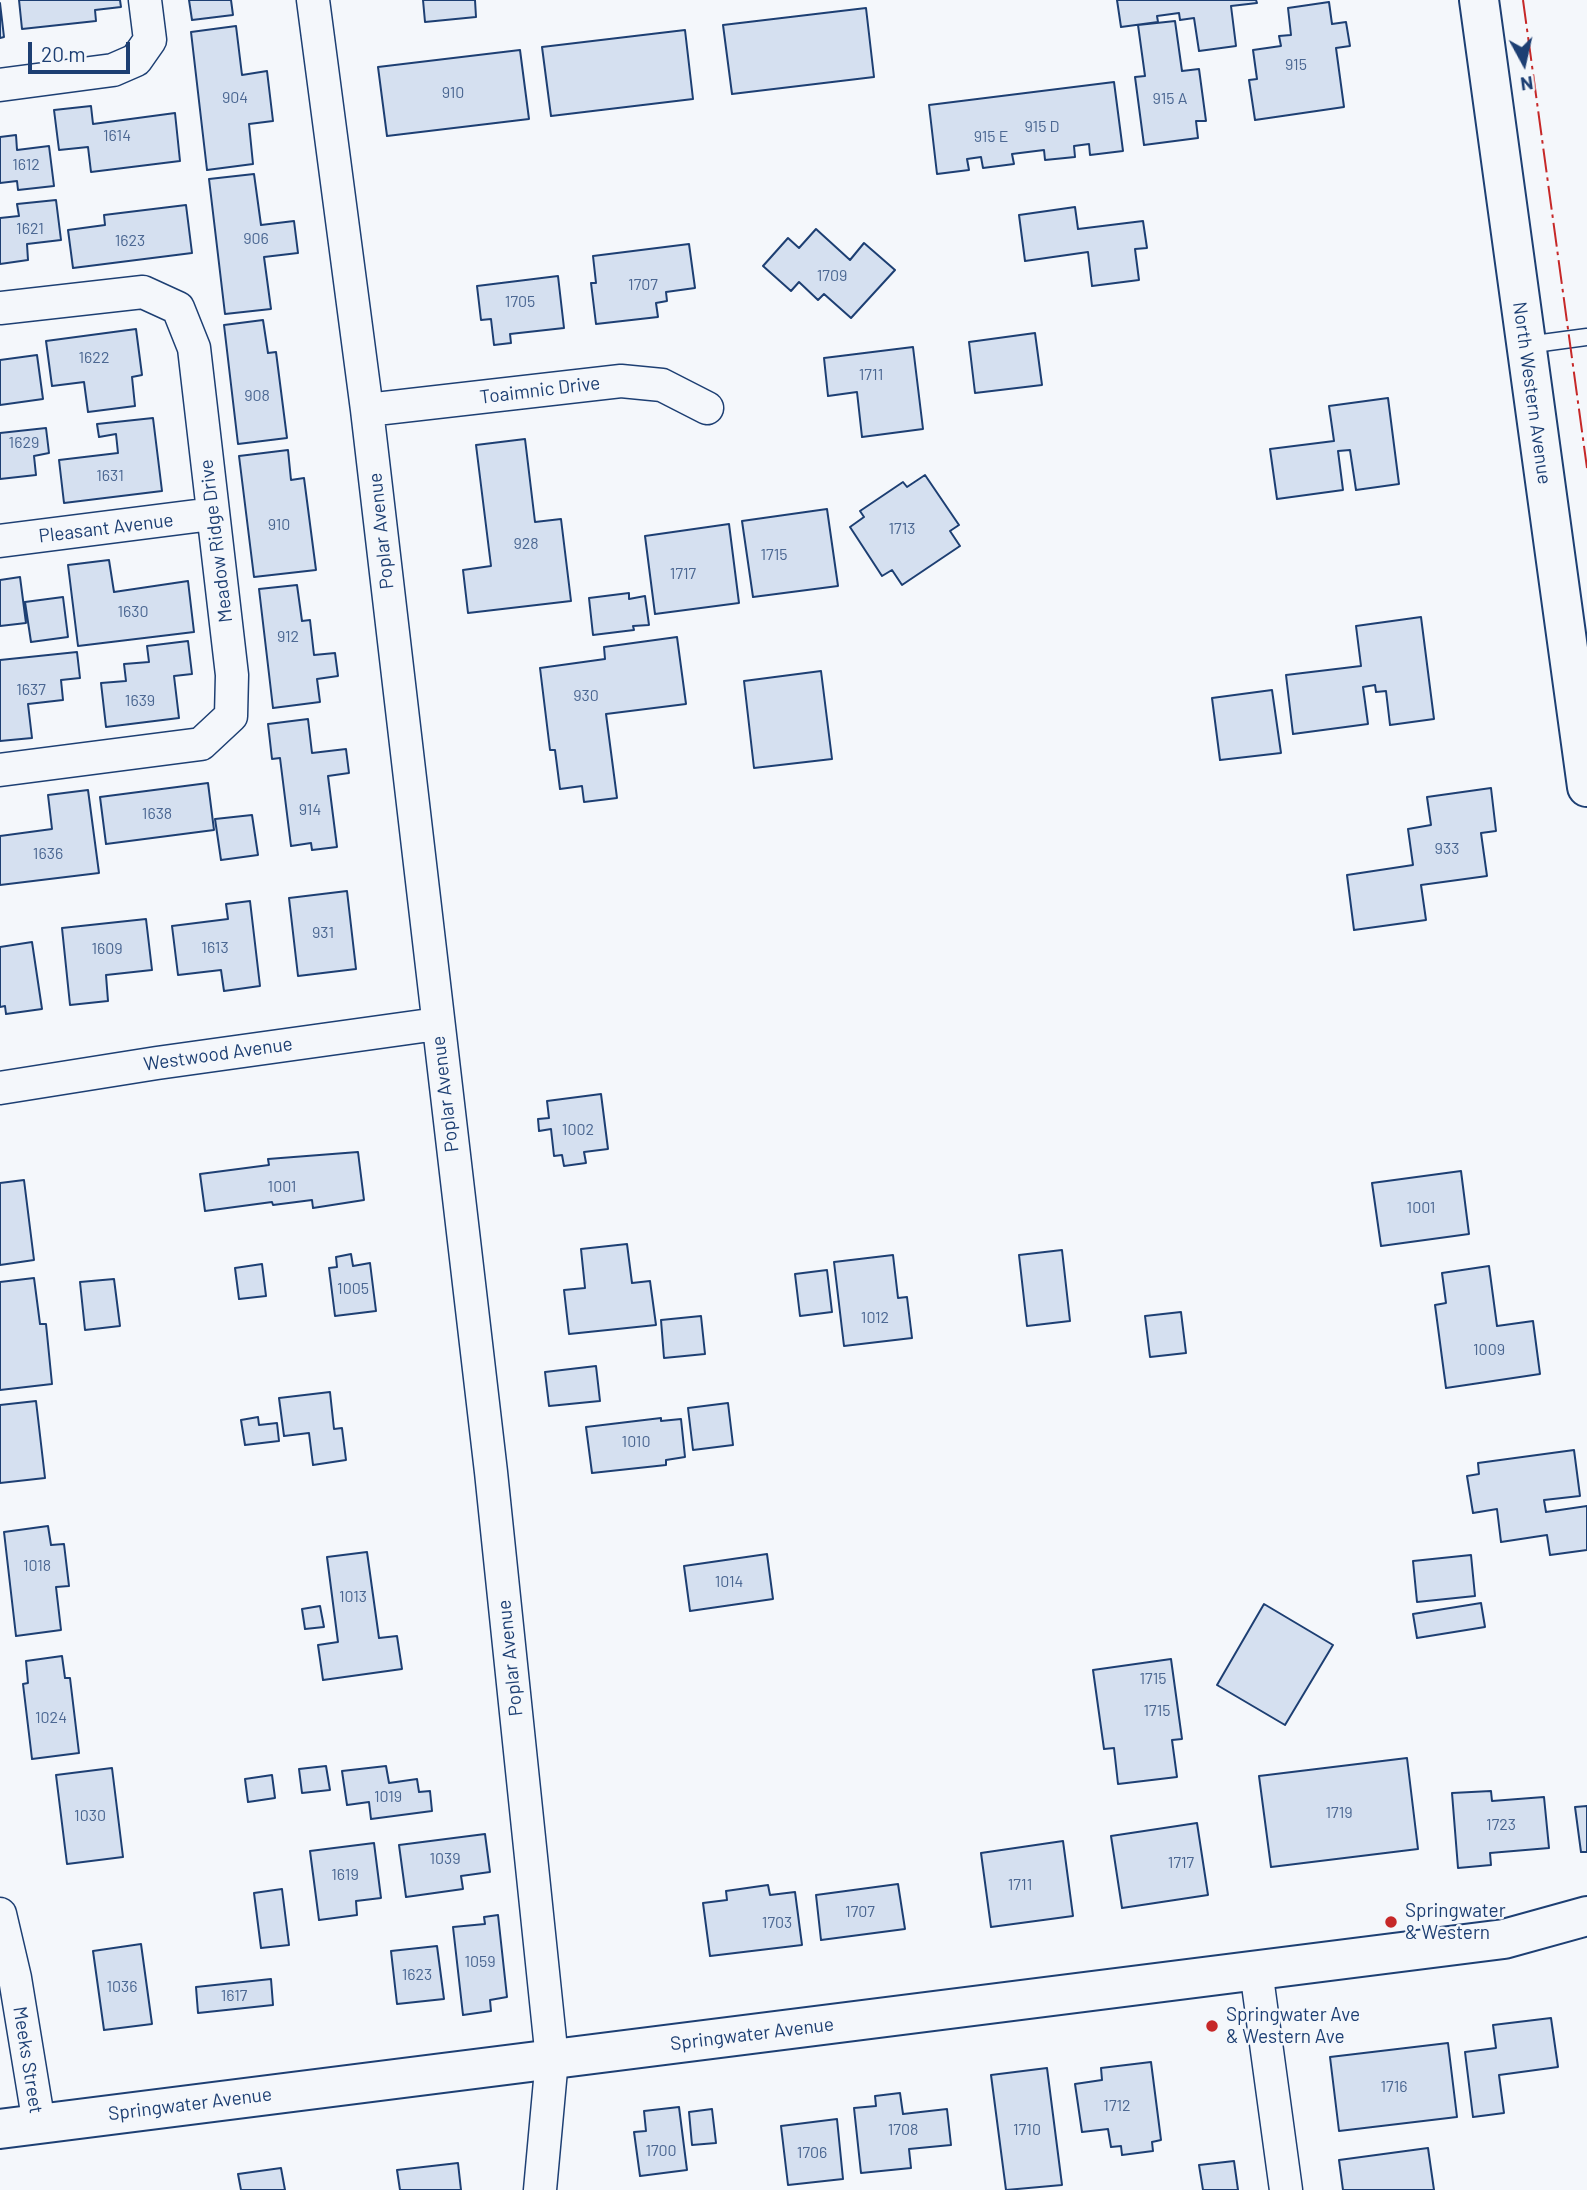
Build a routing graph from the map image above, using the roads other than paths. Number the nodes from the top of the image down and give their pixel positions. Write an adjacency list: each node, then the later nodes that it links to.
1 (145, 0): 4 (street)
2 (313, 0): 9 (street, Poplar Avenue)
3 (1479, 0): 7 (street, North Western Avenue)
4 (0, 85)
5 (0, 308): 10 (street, Meadow Ridge Drive)
6 (1587, 337): 7 (lane)
7 (1526, 345): 13 (street, North Western Avenue)
8 (707, 408): 9 (street, Toaimnic Drive)
9 (368, 410): 14 (street, Poplar Avenue)
10 (212, 514): 11 (street, Pleasant Avenue); 12 (street, Meadow Ridge Drive)
11 (0, 541)
12 (0, 770)
13 (1587, 787)
14 (437, 1024): 15 (street, Westwood Avenue); 21 (street, Poplar Avenue)
15 (0, 1088)
16 (0, 1914): 22 (street, Meeks Street)
17 (1587, 1916): 18 (street, Springwater Avenue)
18 (1504, 1939): 19 (street, Springwater Avenue); 20 (street, Springwater Avenue)
19 (1587, 1940)
20 (1256, 1970): 21 (street, Springwater Avenue); 25 (street)
21 (552, 2059): 22 (street, Springwater Avenue); 24 (street, Poplar Avenue)
22 (38, 2124): 23 (street, Springwater Avenue)
23 (0, 2129)
24 (540, 2190)
25 (1286, 2190)

